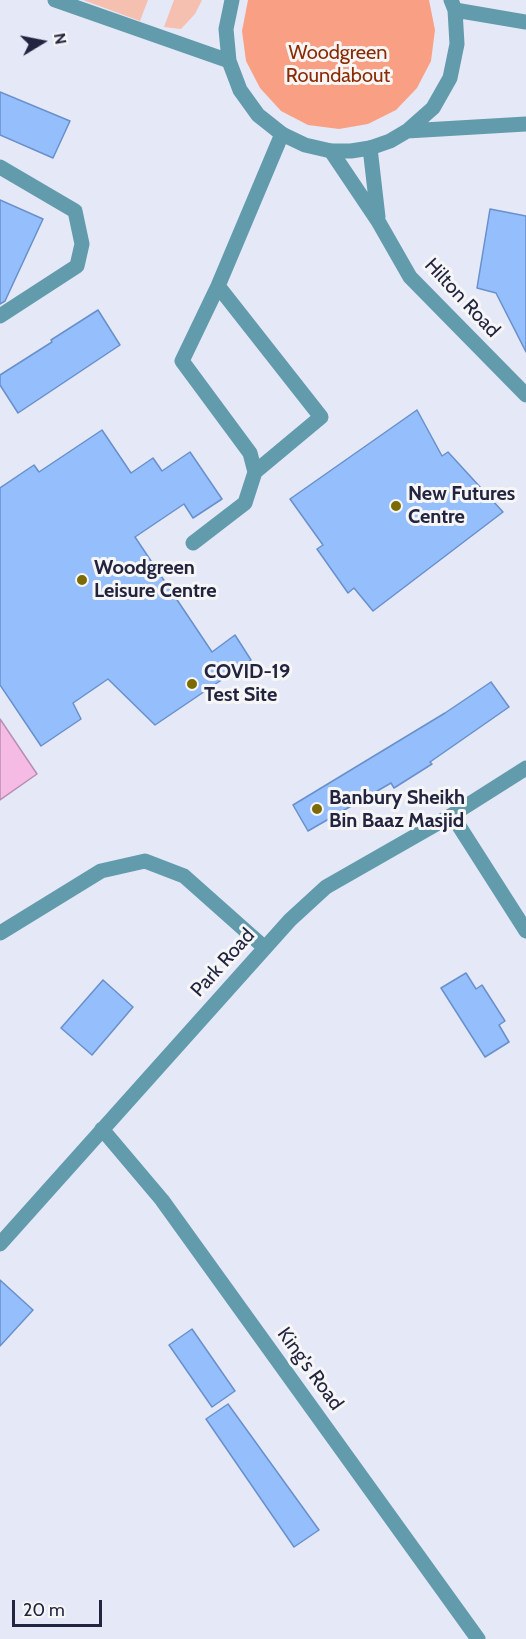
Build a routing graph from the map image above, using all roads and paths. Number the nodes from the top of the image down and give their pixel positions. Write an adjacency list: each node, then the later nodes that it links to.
1 (55, 0): 5 (street)
2 (232, 0): 5 (street)
3 (453, 5): 4 (street); 7 (street)
4 (526, 22)
5 (229, 62): 8 (street)
6 (526, 124): 7 (street)
7 (407, 131): 9 (street)
8 (282, 134): 10 (street); 13 (street)
9 (370, 148): 10 (street); 12 (street)
10 (331, 151): 12 (street, Hilton Road)
11 (0, 167): 14 (street)
12 (378, 221): 15 (street, Hilton Road)
13 (218, 286): 16 (street); 16 (street)
14 (0, 316)
15 (522, 384)
16 (255, 472): 17 (street)
17 (193, 543)
18 (526, 768): 19 (street, Park Road)
19 (452, 815): 20 (street); 22 (street, Park Road)
20 (526, 931)
21 (0, 933): 22 (street)
22 (265, 948): 23 (street, Park Road)
23 (102, 1129): 24 (street, Park Road); 25 (street, King's Road)
24 (0, 1244)
25 (478, 1639)

